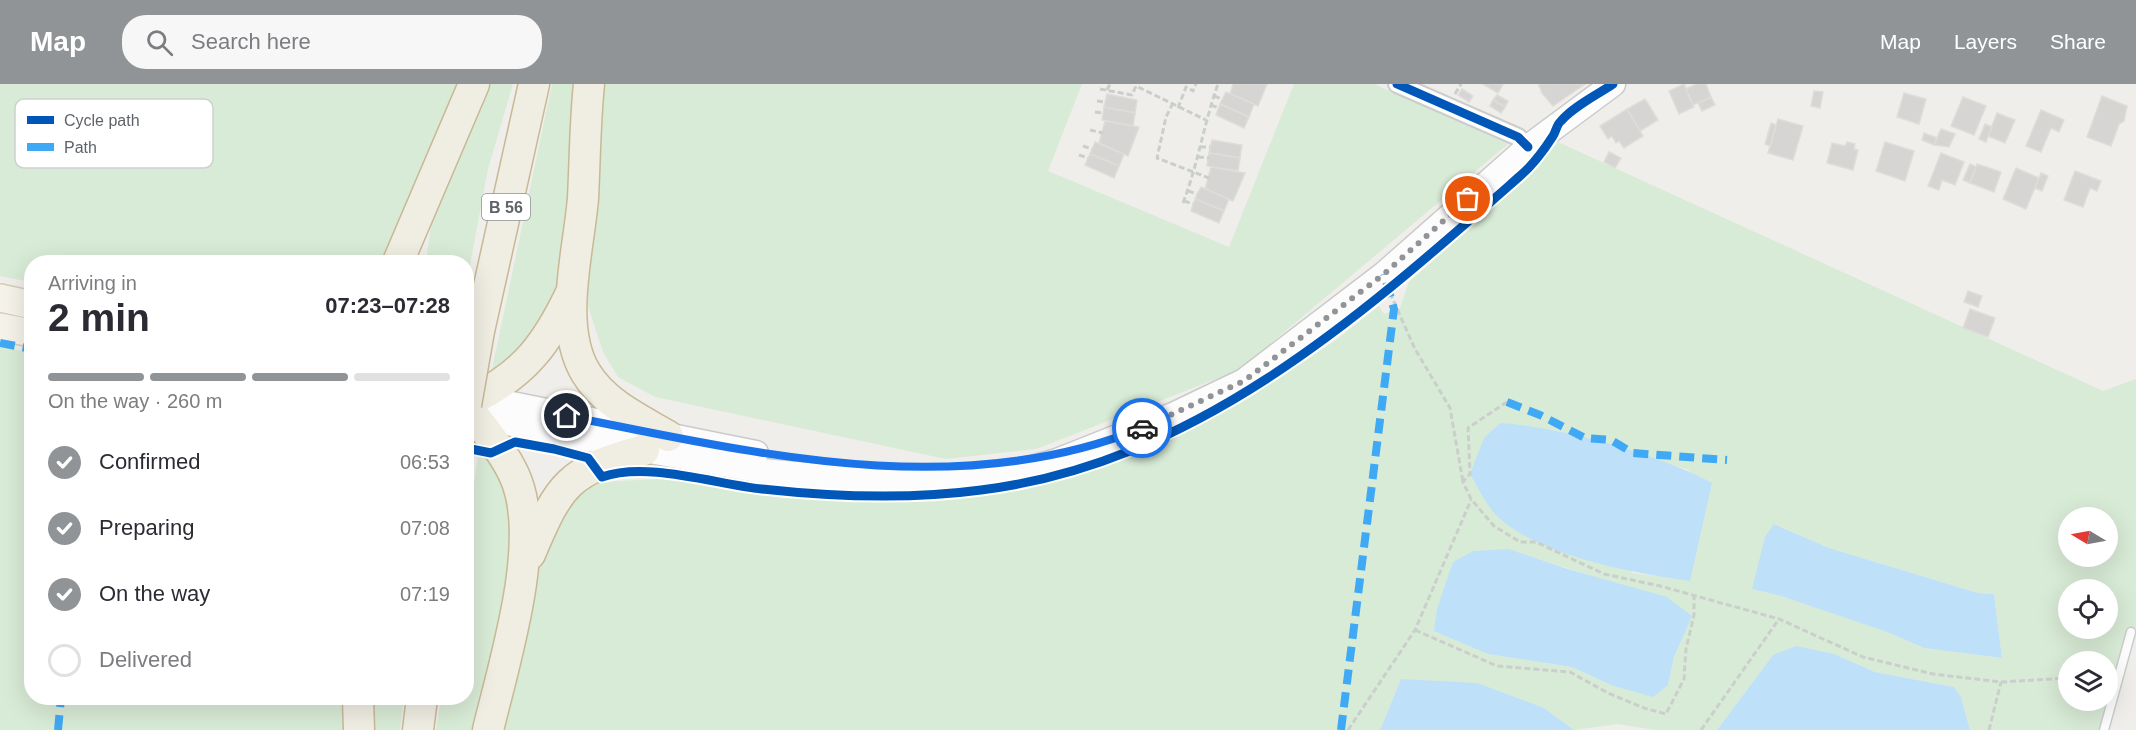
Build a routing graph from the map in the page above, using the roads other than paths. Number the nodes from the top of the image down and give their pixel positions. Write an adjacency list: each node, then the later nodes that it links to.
1 (474, 84): 7 (highway)
2 (534, 84): 15 (highway, B 56, bridge)
3 (589, 84): 10 (highway)
4 (1397, 84): 6 (street)
5 (1613, 84): 6 (main road)
6 (1528, 147): 19 (main road)
7 (414, 229): 8 (highway); 9 (highway)
8 (401, 255)
9 (412, 255)
10 (571, 292): 16 (highway); 19 (highway)
11 (0, 298): 12 (main road)
12 (24, 303)
13 (0, 327): 14 (main road)
14 (24, 332)
15 (474, 368)
16 (474, 402)
17 (474, 406): 19 (main road)
18 (474, 412): 20 (highway)
19 (656, 443): 20 (highway)
20 (523, 570): 26 (highway)
21 (2131, 632): 27 (lane)
22 (358, 705): 24 (highway)
23 (421, 705): 25 (highway)
24 (358, 730)
25 (418, 730)
26 (488, 730)
27 (2104, 730)

